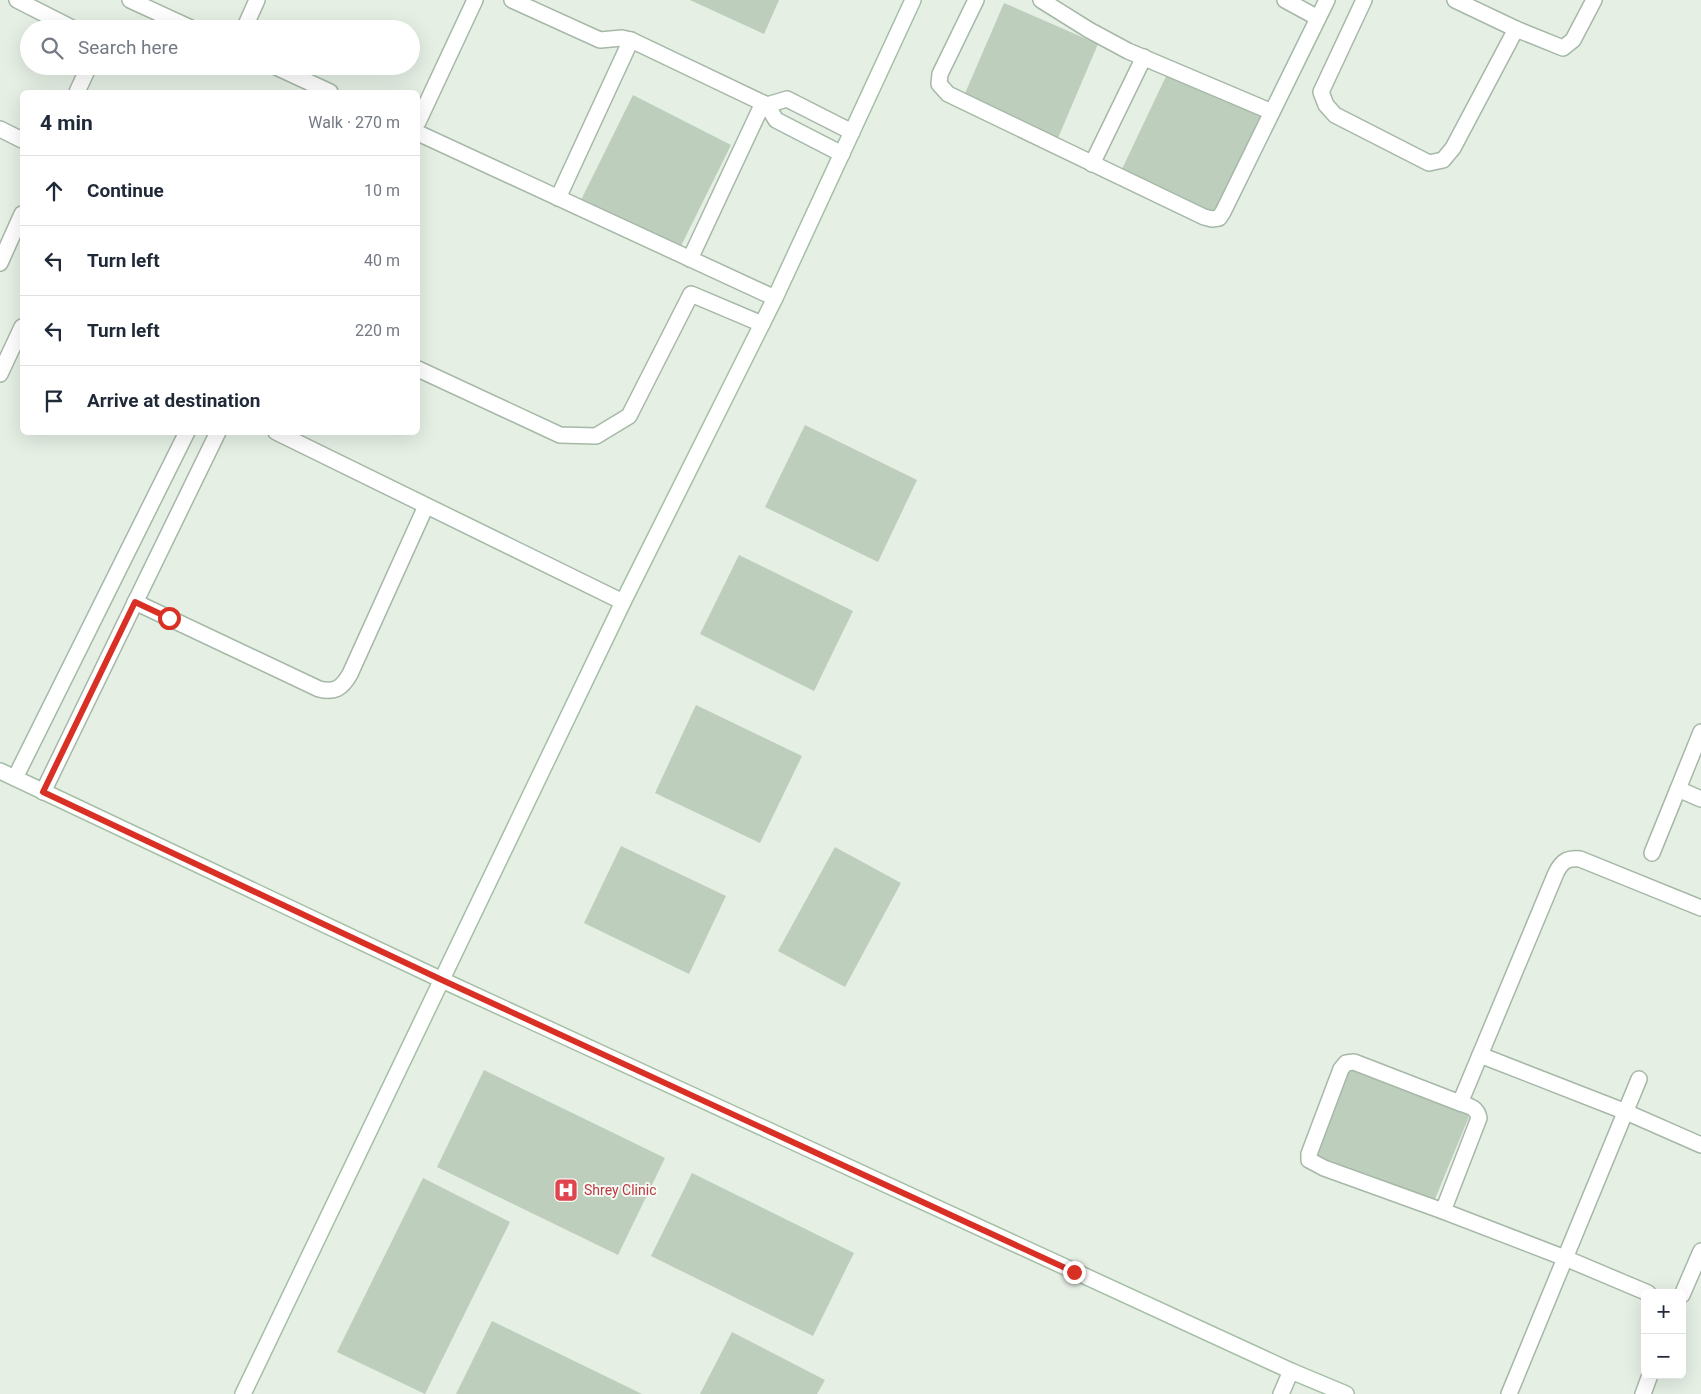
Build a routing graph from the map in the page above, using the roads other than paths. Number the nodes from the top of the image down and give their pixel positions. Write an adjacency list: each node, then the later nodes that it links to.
1 (17, 0): 15 (street)
2 (130, 0): 16 (street)
3 (258, 0): 17 (street)
4 (475, 0): 27 (street)
5 (512, 0): 19 (street)
6 (913, 0): 29 (street)
7 (976, 0): 33 (street)
8 (1041, 0): 20 (street)
9 (1285, 0): 14 (street)
10 (1327, 0): 14 (street)
11 (1364, 0): 18 (street)
12 (1455, 0): 18 (street)
13 (1594, 0): 18 (street)
14 (1318, 18): 26 (street)
15 (56, 20)
16 (173, 20)
17 (248, 20)
18 (1516, 29)
19 (631, 40): 25 (street); 34 (street)
20 (1144, 57): 26 (street); 33 (street)
21 (85, 75): 23 (street)
22 (293, 75): 24 (street)
23 (78, 90)
24 (326, 90)
25 (765, 104): 29 (street); 32 (street); 37 (street)
26 (1272, 112): 33 (street)
27 (420, 118)
28 (0, 129): 31 (street)
29 (852, 132): 32 (street)
30 (420, 134): 34 (street)
31 (20, 139)
32 (842, 154): 39 (street)
33 (1092, 164)
34 (558, 198): 37 (street)
35 (20, 217): 36 (street)
36 (5, 242): 38 (street)
37 (690, 259): 39 (street)
38 (0, 263)
39 (775, 298): 40 (street)
40 (762, 324): 42 (street); 49 (street)
41 (20, 331): 43 (street)
42 (420, 370)
43 (0, 374)
44 (186, 435): 52 (street)
45 (217, 435): 48 (street)
46 (282, 435): 47 (street)
47 (426, 506): 48 (street); 49 (street)
48 (135, 602): 54 (street)
49 (623, 602): 58 (street)
50 (1701, 732): 53 (street)
51 (0, 771): 52 (street)
52 (15, 778): 54 (street)
53 (1678, 789): 55 (street); 56 (street)
54 (43, 792): 58 (street)
55 (1701, 799)
56 (1652, 853)
57 (1701, 908): 59 (street)
58 (442, 980): 69 (street); 71 (street)
59 (1480, 1055): 61 (street); 62 (street)
60 (1639, 1079): 62 (street)
61 (1460, 1103): 64 (street); 64 (street)
62 (1626, 1112): 63 (street); 66 (street)
63 (1701, 1145)
64 (1443, 1211): 66 (street)
65 (1701, 1251): 67 (street)
66 (1564, 1258): 68 (street); 74 (street)
67 (1685, 1289)
68 (1641, 1290)
69 (1291, 1371): 72 (street); 73 (street)
70 (1649, 1379): 75 (street)
71 (243, 1394)
72 (1281, 1394)
73 (1346, 1394)
74 (1509, 1394)
75 (1643, 1394)

